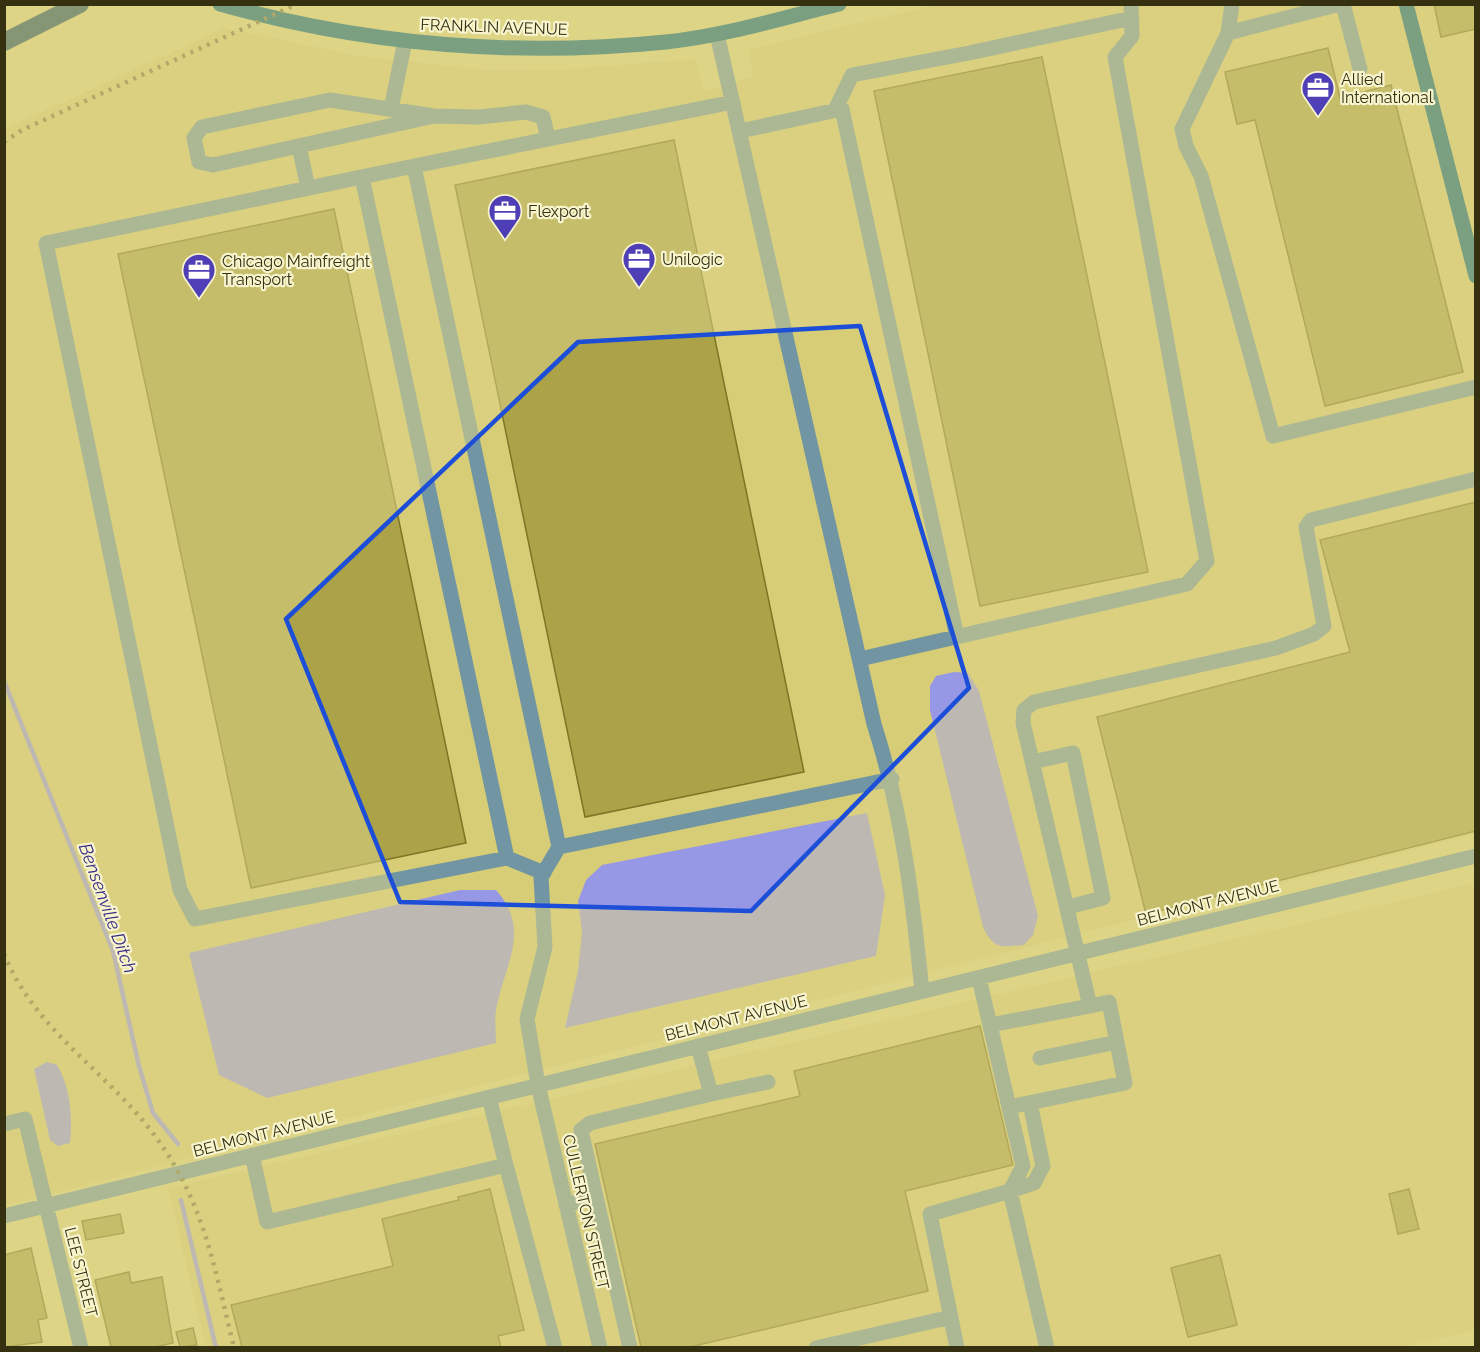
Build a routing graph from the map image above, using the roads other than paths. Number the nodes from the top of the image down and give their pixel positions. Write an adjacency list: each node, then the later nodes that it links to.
1 (80, 4): 11 (highway)
2 (220, 4): 10 (main road, FRANKLIN AVENUE)
3 (839, 4): 9 (main road, FRANKLIN AVENUE)
4 (1232, 4): 8 (street)
5 (1342, 4): 8 (street); 12 (street)
6 (1406, 4): 23 (main road)
7 (1131, 11): 15 (street); 26 (street)
8 (1228, 33): 24 (street)
9 (717, 34): 10 (main road, FRANKLIN AVENUE); 13 (street)
10 (405, 41): 14 (street)
11 (4, 42)
12 (1360, 69)
13 (733, 102): 17 (street); 18 (street)
14 (391, 109): 16 (street); 19 (street)
15 (835, 110): 17 (street); 26 (street)
16 (434, 116): 18 (street); 19 (street)
17 (740, 131): 27 (street)
18 (548, 139): 20 (street)
19 (299, 146): 22 (street)
20 (414, 166): 21 (street); 30 (street)
21 (362, 177): 22 (street); 32 (street)
22 (308, 188): 32 (street)
23 (1476, 276)
24 (1476, 387)
25 (1476, 479): 28 (street)
26 (957, 637): 27 (street)
27 (860, 659): 29 (street)
28 (1032, 762): 34 (street); 34 (street)
29 (892, 779): 30 (street); 37 (street)
30 (560, 847): 33 (street)
31 (1476, 856): 35 (street, BELMONT AVENUE)
32 (507, 858): 33 (street)
33 (544, 873): 44 (street, CULLERTON STREET)
34 (1068, 907): 35 (street)
35 (1080, 953): 36 (street, BELMONT AVENUE); 38 (street)
36 (979, 978): 37 (street, BELMONT AVENUE); 39 (street)
37 (922, 991): 41 (street, BELMONT AVENUE)
38 (1090, 1005): 39 (street); 40 (street)
39 (990, 1025): 48 (street)
40 (1117, 1042): 42 (street); 47 (street)
41 (698, 1046): 44 (street, BELMONT AVENUE); 45 (street)
42 (1040, 1058)
43 (768, 1082): 45 (street)
44 (538, 1085): 46 (street, BELMONT AVENUE); 54 (street, CULLERTON STREET)
45 (711, 1094): 53 (street)
46 (489, 1097): 50 (street, BELMONT AVENUE); 51 (street)
47 (1030, 1103): 48 (street); 52 (street)
48 (1009, 1107): 52 (street)
49 (4, 1124): 55 (street, LEE STREET)
50 (252, 1155): 51 (street); 55 (street, BELMONT AVENUE)
51 (506, 1165): 59 (street)
52 (1010, 1191): 57 (street); 64 (street)
53 (594, 1198): 54 (street); 61 (street)
54 (566, 1204): 60 (street, CULLERTON STREET)
55 (47, 1205): 56 (street, BELMONT AVENUE); 58 (street, LEE STREET)
56 (4, 1216)
57 (951, 1317): 62 (street); 63 (street)
58 (81, 1347)
59 (555, 1347)
60 (600, 1347)
61 (630, 1347)
62 (816, 1347)
63 (957, 1347)
64 (1047, 1347)

